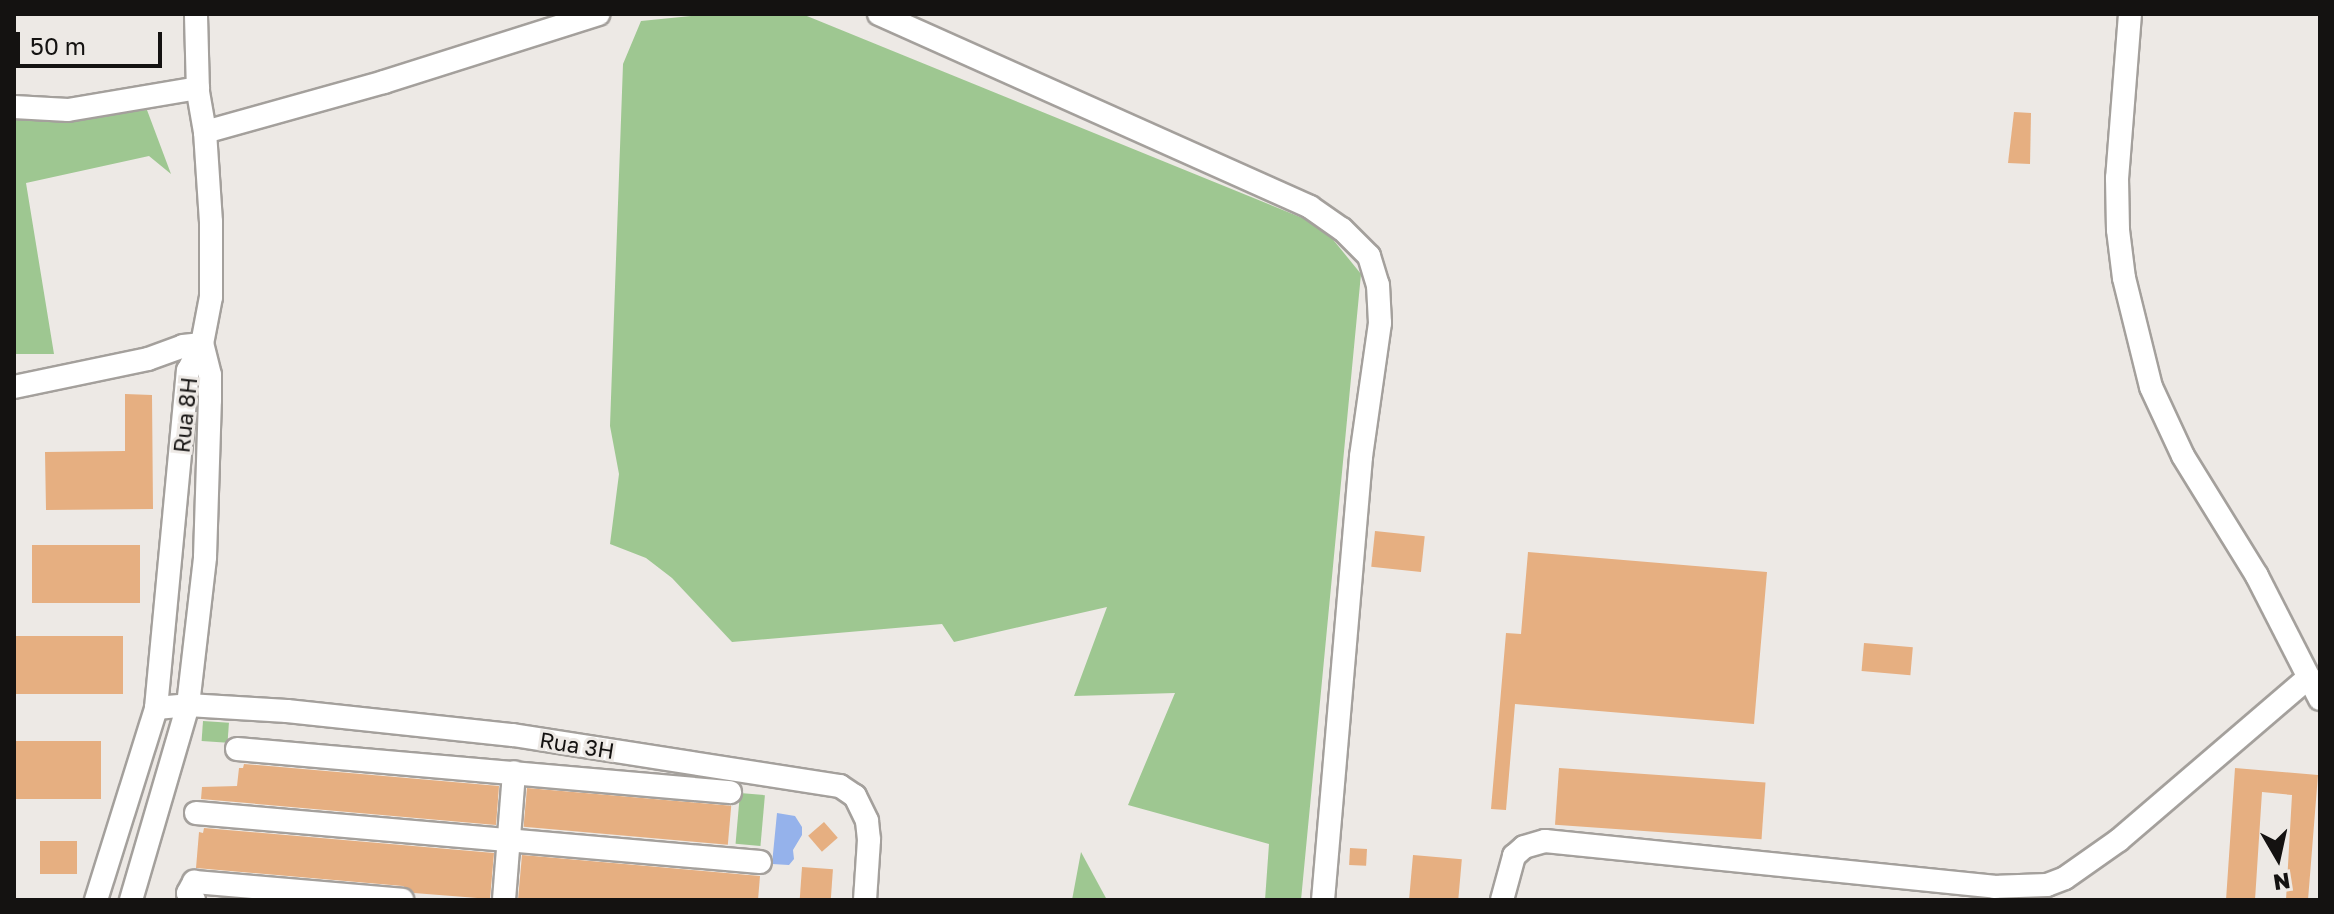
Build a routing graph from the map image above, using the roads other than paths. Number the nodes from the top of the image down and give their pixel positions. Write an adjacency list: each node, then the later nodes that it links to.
1 (196, 14): 5 (street)
2 (598, 14): 7 (street)
3 (879, 14): 26 (street)
4 (2130, 14): 10 (street)
5 (198, 88): 6 (street); 7 (street)
6 (14, 107)
7 (205, 132): 8 (street)
8 (202, 344): 9 (street); 12 (street, Rua 8H); 13 (street, Rua 8H)
9 (14, 387)
10 (2309, 677): 11 (street); 27 (street)
11 (2320, 699)
12 (188, 705): 13 (street, Rua 3H); 21 (street, Rua 8H); 25 (street, Rua 3H)
13 (156, 708): 20 (street, Rua 8H)
14 (237, 749): 15 (street)
15 (514, 772): 16 (street); 18 (street)
16 (730, 792)
17 (196, 813): 18 (street)
18 (509, 839): 19 (street); 24 (street)
19 (760, 862)
20 (96, 900)
21 (131, 900)
22 (194, 900): 23 (street)
23 (402, 900)
24 (504, 900)
25 (865, 900)
26 (1323, 900)
27 (1502, 900)

